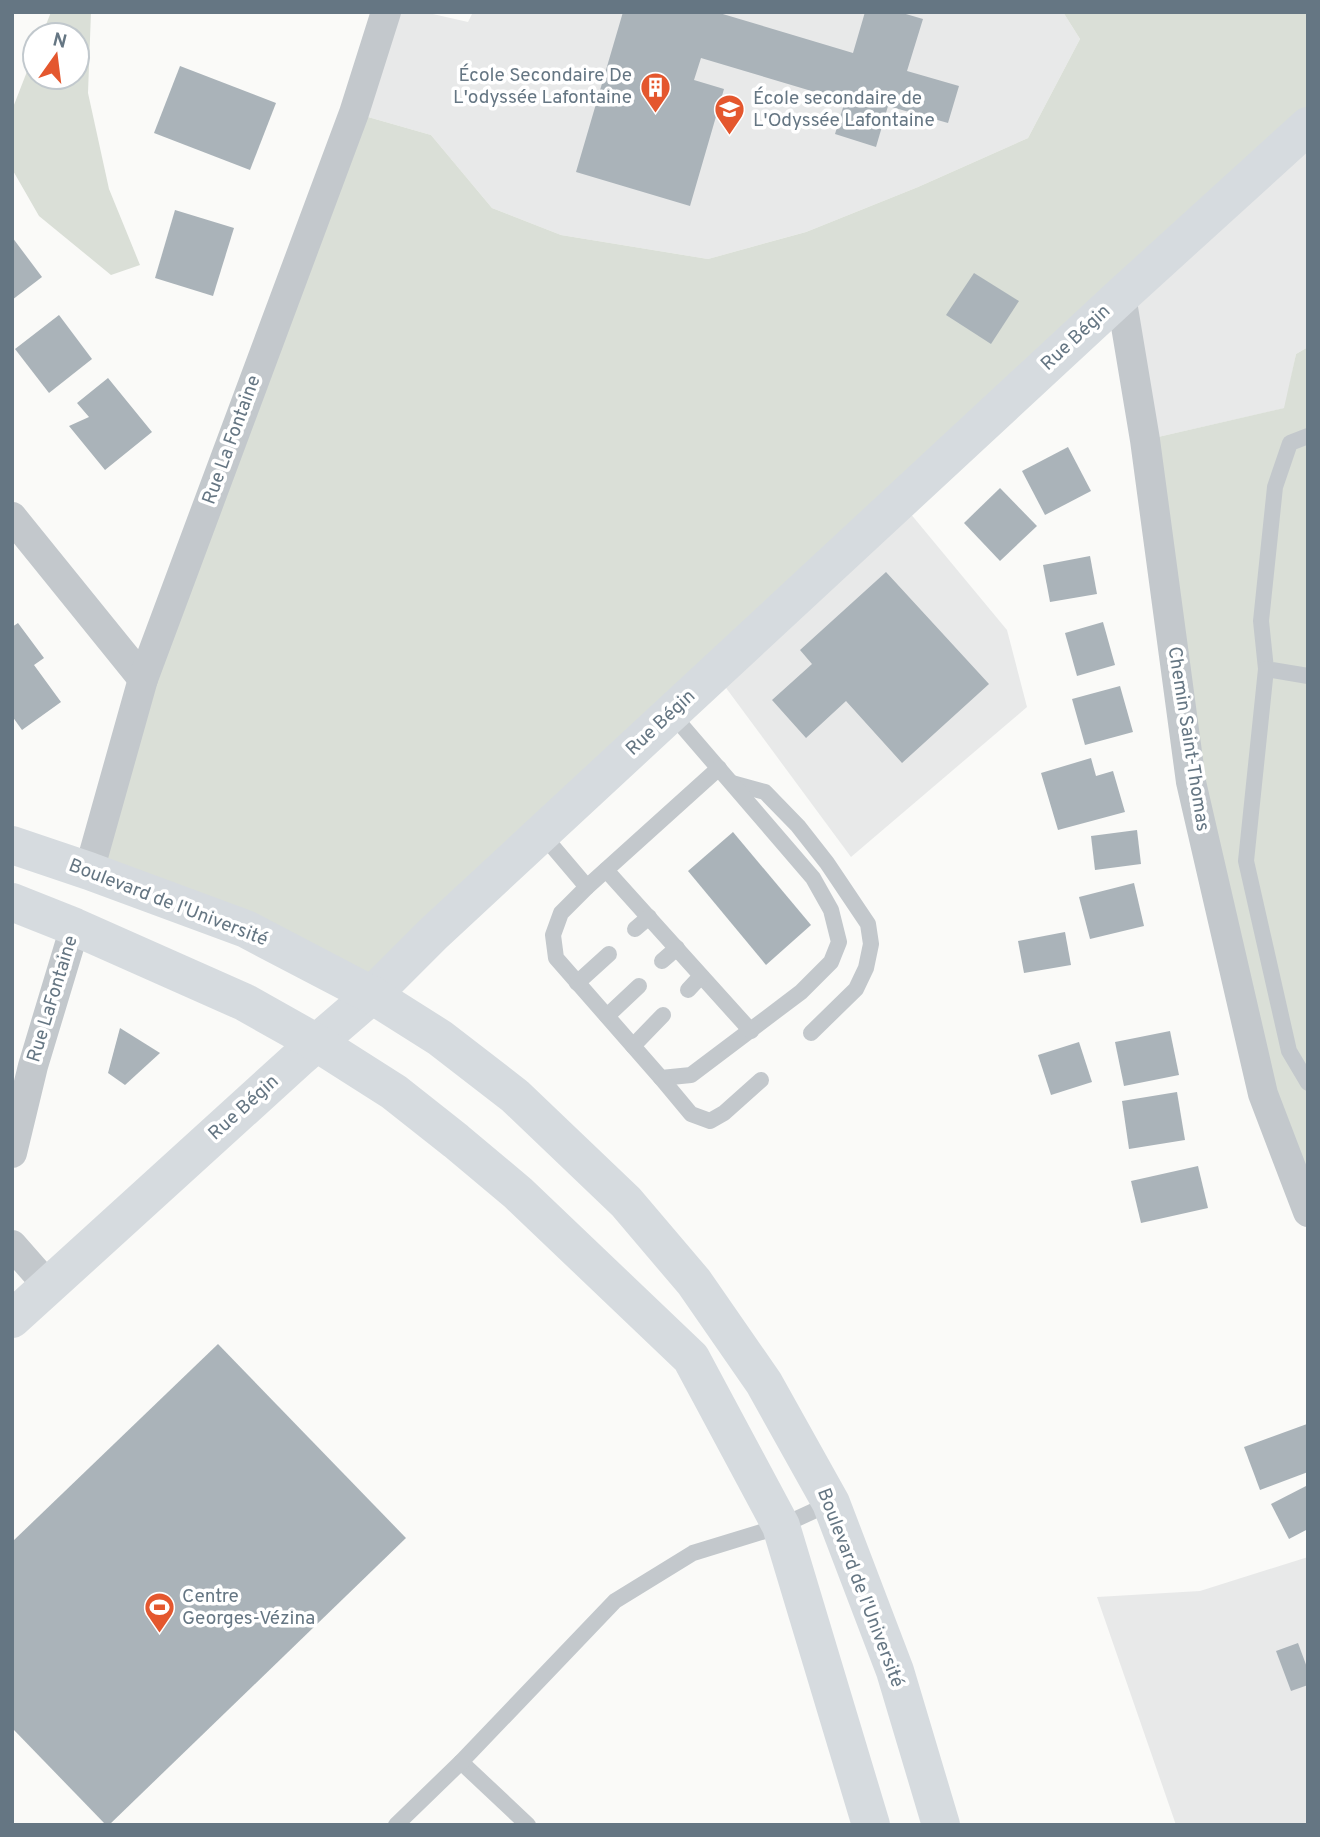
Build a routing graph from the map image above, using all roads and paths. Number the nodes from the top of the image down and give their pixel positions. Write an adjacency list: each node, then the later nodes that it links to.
1 (386, 12): 8 (street, Rue La Fontaine)
2 (1308, 126): 3 (main road, Rue Bégin)
3 (1121, 296): 9 (main road, Rue Bégin); 39 (street, Chemin Saint-Thomas)
4 (1308, 436): 6 (lane)
5 (12, 517): 8 (street)
6 (1266, 669): 7 (lane); 37 (lane)
7 (1308, 676)
8 (143, 679): 15 (street, Rue La Fontaine)
9 (671, 713): 10 (lane); 12 (main road, Rue Bégin)
10 (719, 768): 11 (lane); 14 (lane)
11 (732, 783): 31 (lane); 32 (lane)
12 (542, 834): 16 (lane); 28 (main road, Rue Bégin)
13 (12, 845): 15 (main road, Boulevard de l'Université)
14 (607, 870): 16 (lane); 18 (lane)
15 (89, 871): 28 (main road, Boulevard de l'Université)
16 (587, 887): 25 (lane)
17 (12, 902): 19 (main road)
18 (649, 917): 20 (lane); 21 (lane)
19 (75, 926): 33 (main road); 38 (street, Rue LaFontaine)
20 (635, 929)
21 (677, 948): 23 (lane); 24 (lane)
22 (610, 954): 25 (lane)
23 (662, 961)
24 (701, 975): 27 (lane); 31 (lane)
25 (577, 983): 30 (lane)
26 (639, 986): 30 (lane)
27 (688, 990)
28 (372, 995): 33 (main road, Rue Bégin); 44 (main road, Boulevard de l'Université)
29 (663, 1015): 34 (lane)
30 (607, 1016): 34 (lane)
31 (751, 1031): 35 (lane)
32 (811, 1033)
33 (317, 1043): 42 (main road, Rue Bégin); 45 (main road)
34 (633, 1046): 35 (lane)
35 (661, 1078): 36 (lane)
36 (761, 1080)
37 (1308, 1083)
38 (12, 1153)
39 (1300, 1169): 40 (street, Chemin Saint-Thomas)
40 (1308, 1212)
41 (12, 1245): 42 (street)
42 (49, 1287): 43 (main road, Rue Bégin)
43 (12, 1319)
44 (831, 1503): 45 (lane); 50 (main road, Boulevard de l'Université)
45 (781, 1525): 46 (lane); 49 (main road)
46 (461, 1762): 47 (lane); 48 (lane)
47 (396, 1825)
48 (528, 1825)
49 (871, 1825)
50 (941, 1825)

